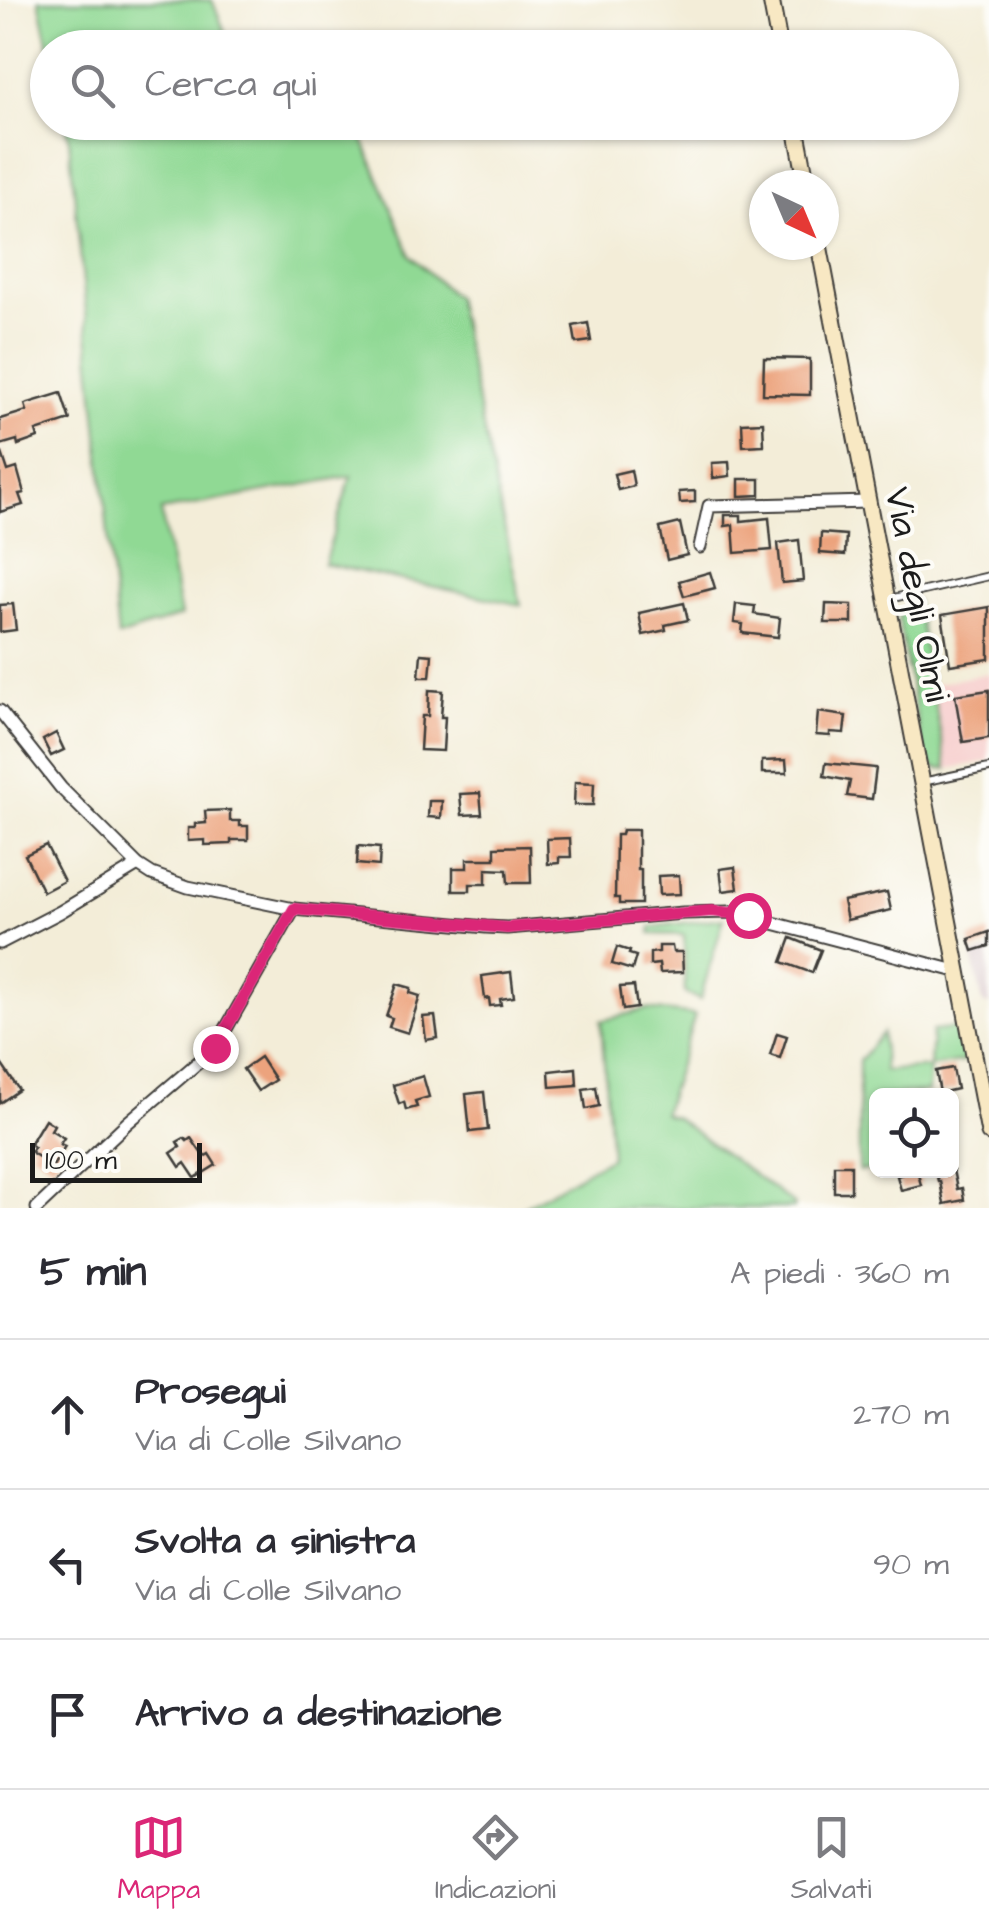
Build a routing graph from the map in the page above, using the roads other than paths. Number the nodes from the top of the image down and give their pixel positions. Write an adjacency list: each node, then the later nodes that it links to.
1 (771, 0): 2 (street)
2 (777, 30)
3 (798, 140): 4 (street)
4 (804, 170)
5 (821, 260): 6 (street, Via degli Olmi)
6 (869, 502): 7 (street); 9 (street, Via degli Olmi)
7 (700, 546)
8 (989, 576): 9 (lane)
9 (888, 599): 12 (street, Via degli Olmi)
10 (0, 710): 13 (street)
11 (989, 768): 12 (lane)
12 (922, 782): 16 (street, Via degli Olmi)
13 (138, 865): 14 (street); 15 (street)
14 (294, 909): 16 (street); 18 (street)
15 (0, 943)
16 (956, 970): 17 (street, Via degli Olmi)
17 (989, 1133)
18 (37, 1208)

